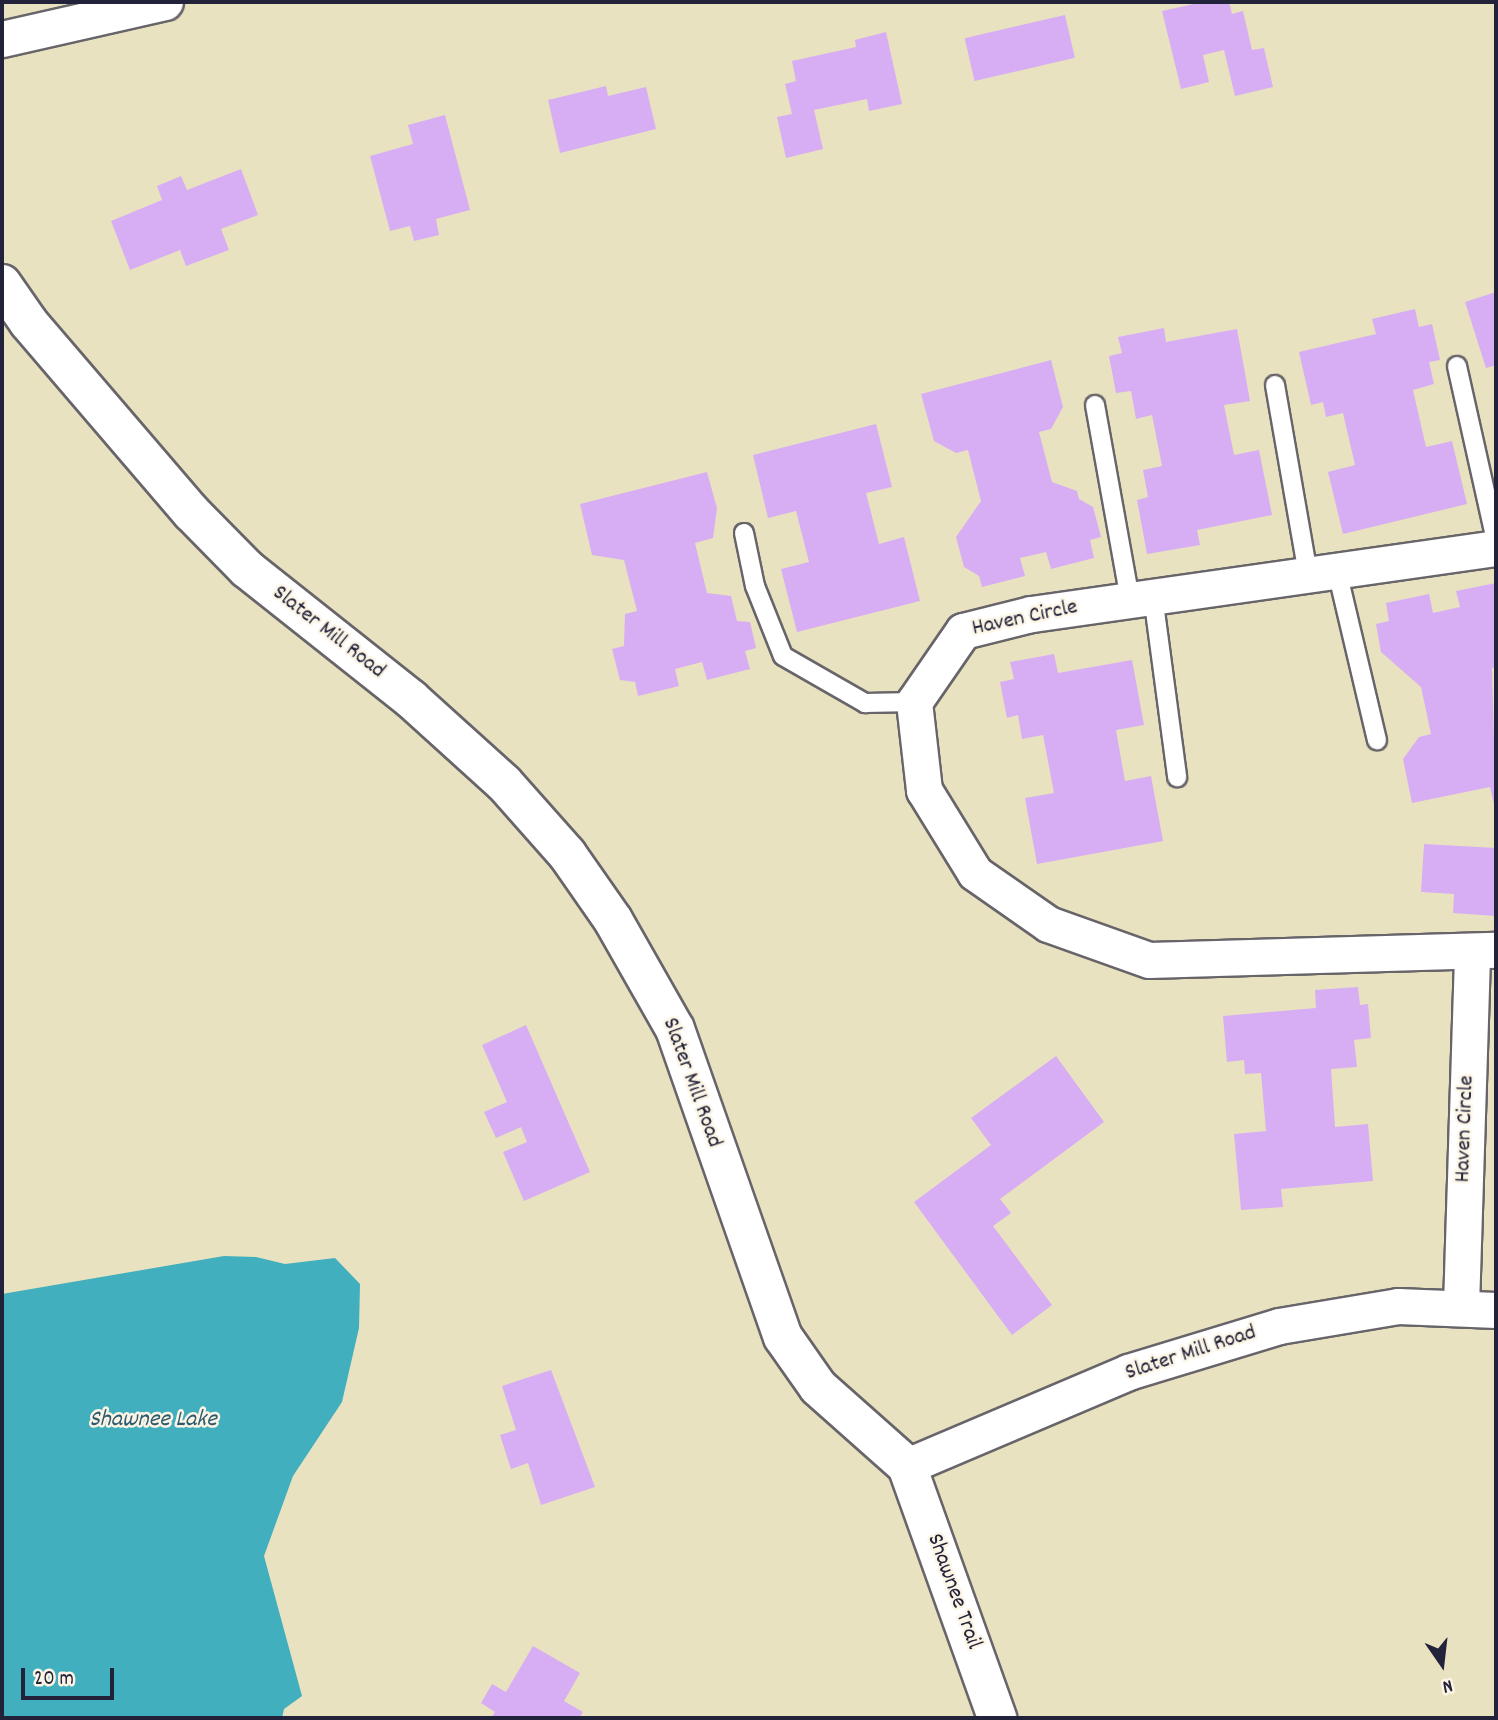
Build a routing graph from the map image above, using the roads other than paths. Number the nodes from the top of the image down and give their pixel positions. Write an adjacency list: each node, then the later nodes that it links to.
1 (165, 2): 2 (street)
2 (2, 39)
3 (3, 288): 18 (street, Slater Mill Road)
4 (1457, 366): 8 (lane)
5 (1275, 385): 10 (lane)
6 (1096, 405): 11 (lane)
7 (744, 533): 12 (lane)
8 (1496, 541)
9 (1496, 548): 10 (street, Haven Circle)
10 (1322, 573): 11 (street, Haven Circle); 13 (lane)
11 (1141, 598): 12 (street, Haven Circle); 14 (lane)
12 (914, 702): 15 (street, Haven Circle)
13 (1377, 740)
14 (1178, 777)
15 (1484, 951): 16 (street, Haven Circle)
16 (1461, 1306): 17 (street, Slater Mill Road); 18 (street, Slater Mill Road)
17 (1496, 1310)
18 (906, 1466): 19 (street, Shawnee Trail)
19 (998, 1718)

